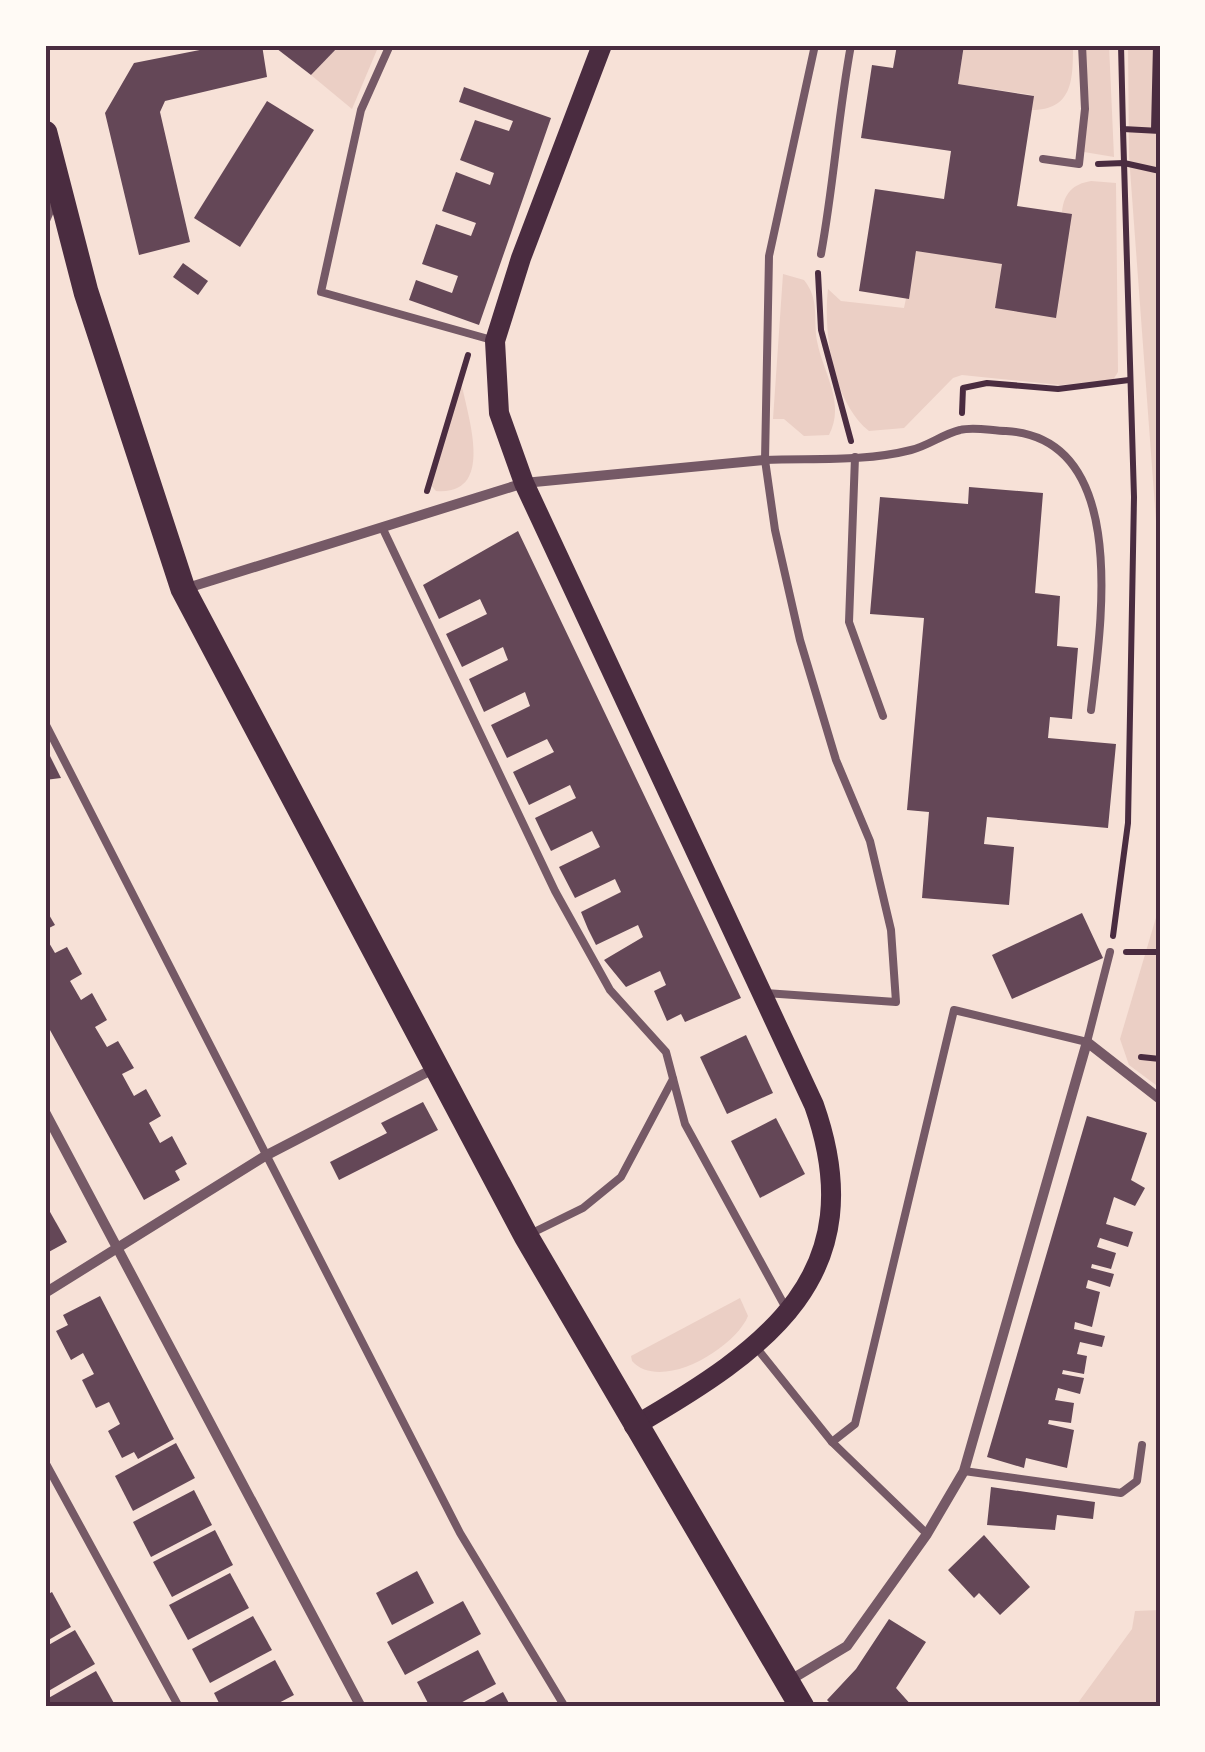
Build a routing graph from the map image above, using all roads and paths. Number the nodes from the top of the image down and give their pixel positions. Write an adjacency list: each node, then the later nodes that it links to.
1 (390, 45): 18 (lane)
2 (602, 45): 19 (main road)
3 (816, 45): 23 (lane)
4 (851, 45): 17 (lane)
5 (1082, 45): 13 (lane)
6 (1121, 45): 8 (path)
7 (1156, 45): 9 (path)
8 (1123, 129): 9 (path); 12 (path)
9 (1157, 130)
10 (45, 133): 15 (main road)
11 (1043, 159): 13 (lane)
12 (1124, 163): 13 (path); 14 (path); 20 (path)
13 (1079, 164)
14 (1160, 171)
15 (59, 191): 16 (lane); 27 (main road)
16 (45, 223)
17 (821, 254): 22 (path)
18 (474, 335): 19 (lane); 25 (path)
19 (495, 341): 24 (main road)
20 (1129, 380): 21 (path); 31 (path)
21 (962, 429): 22 (lane); 28 (lane)
22 (855, 457): 23 (lane); 29 (lane)
23 (766, 460): 24 (street); 33 (lane)
24 (524, 483): 25 (street); 33 (main road)
25 (418, 516): 26 (street)
26 (382, 527): 27 (street); 36 (lane)
27 (183, 589): 35 (main road)
28 (1090, 710)
29 (883, 716)
30 (45, 723): 39 (lane)
31 (1110, 952): 32 (path); 34 (lane)
32 (1160, 952)
33 (760, 992): 43 (main road)
34 (1087, 1042): 37 (street); 46 (lane); 49 (street)
35 (436, 1068): 39 (street); 40 (main road)
36 (673, 1079): 40 (lane); 43 (lane)
37 (1160, 1098)
38 (45, 1112): 41 (street)
39 (265, 1156): 41 (street); 54 (lane)
40 (526, 1236): 45 (main road)
41 (119, 1250): 42 (street); 53 (street)
42 (45, 1292)
43 (788, 1314): 44 (main road)
44 (753, 1344): 45 (main road); 46 (lane)
45 (634, 1426): 51 (main road)
46 (832, 1442): 50 (lane)
47 (1142, 1445): 49 (lane)
48 (45, 1462): 52 (lane)
49 (964, 1471): 50 (street)
50 (927, 1534): 51 (street)
51 (786, 1682): 55 (main road)
52 (178, 1707)
53 (361, 1707)
54 (565, 1707)
55 (802, 1707)

